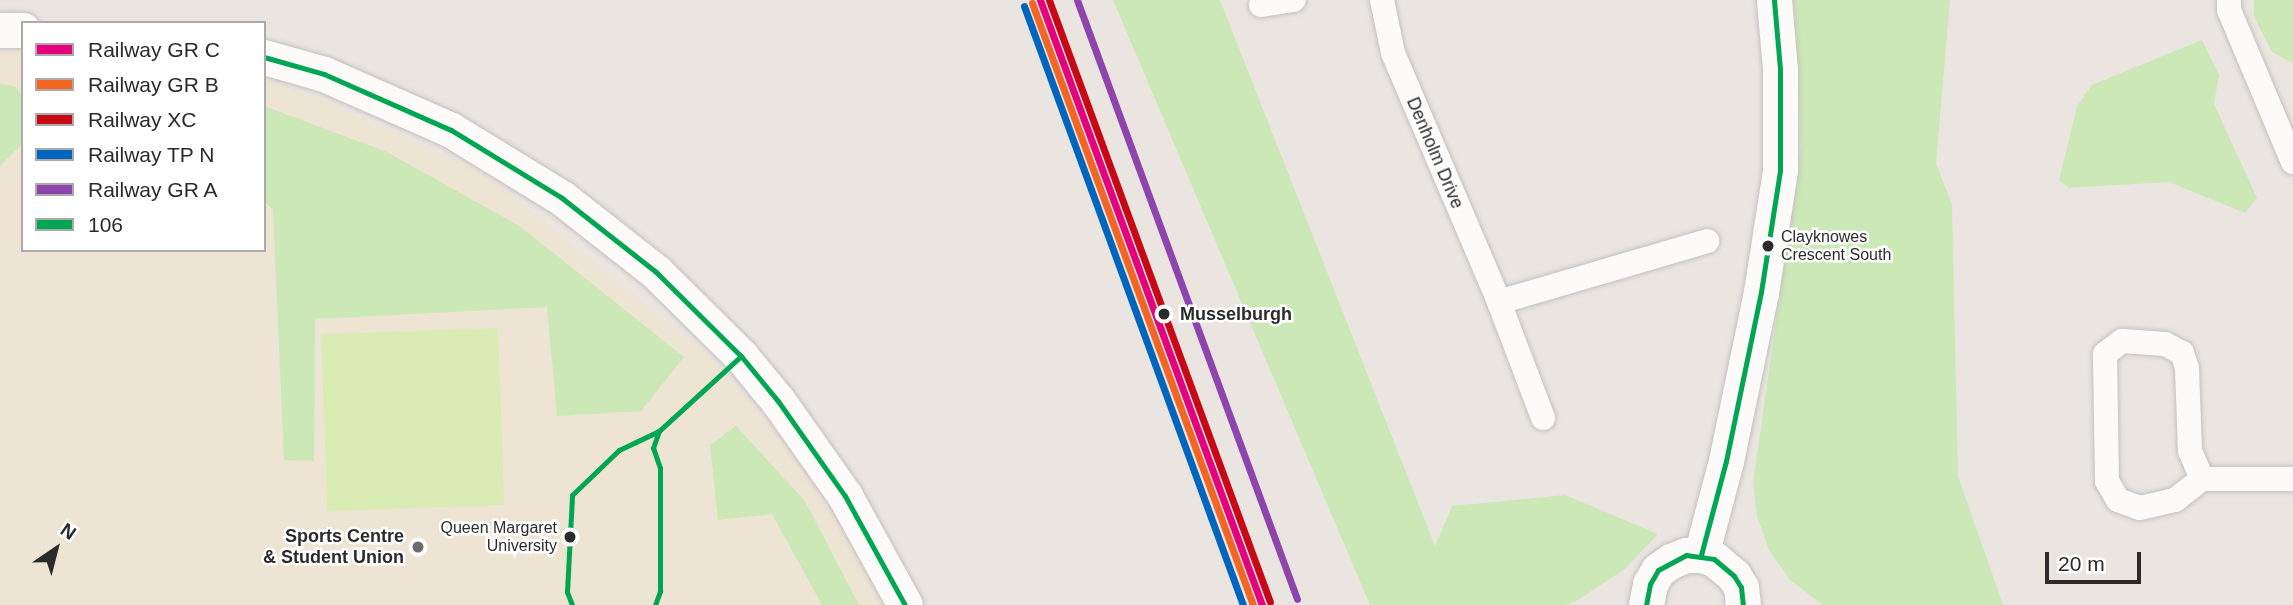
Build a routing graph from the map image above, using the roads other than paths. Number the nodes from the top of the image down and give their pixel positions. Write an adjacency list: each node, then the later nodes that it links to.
1 (1294, 0): 5 (street)
2 (1382, 0): 11 (street, Denholm Drive)
3 (1774, 0): 15 (street)
4 (2229, 0): 9 (street)
5 (1261, 5)
6 (0, 30): 7 (street)
7 (21, 30)
8 (266, 58): 16 (street)
9 (2293, 163)
10 (1707, 241): 11 (street)
11 (1499, 302): 12 (street, Denholm Drive)
12 (1543, 418)
13 (2202, 479): 13 (street); 14 (street)
14 (2293, 479)
15 (1701, 555): 17 (street); 18 (street)
16 (905, 605)
17 (1646, 605)
18 (1743, 605)

